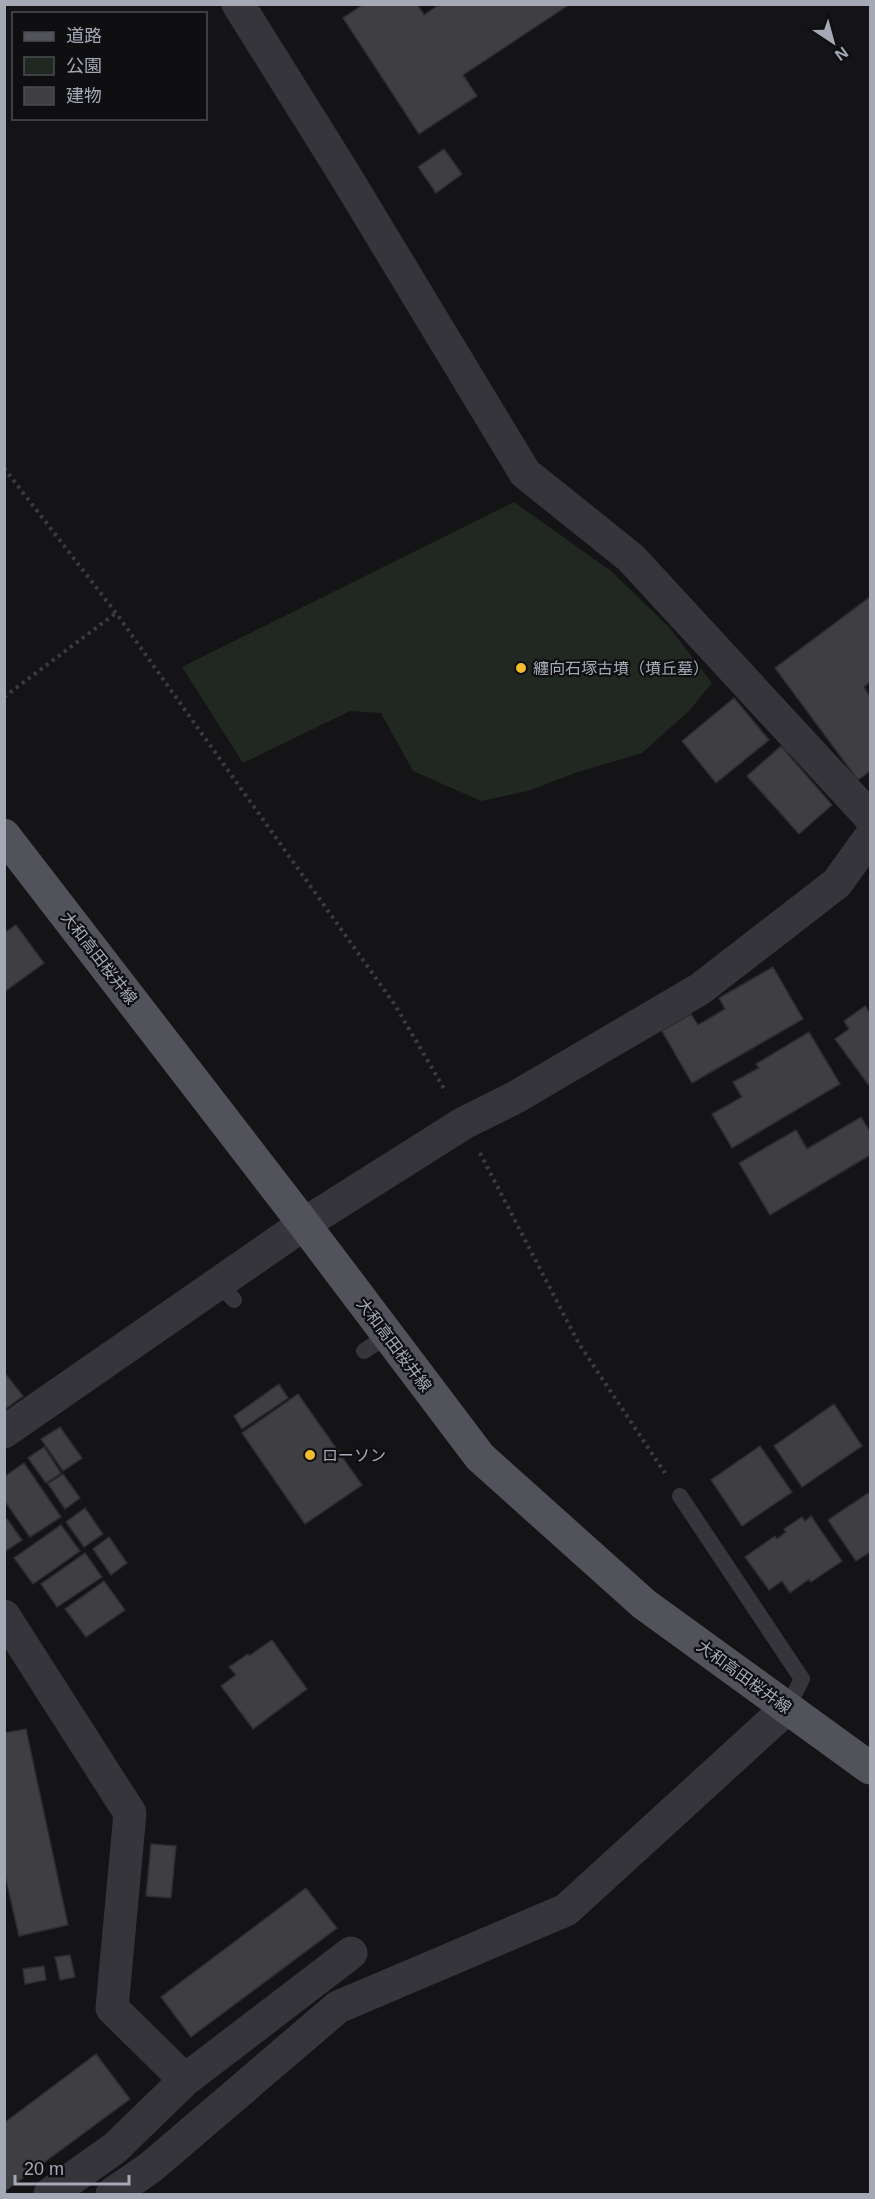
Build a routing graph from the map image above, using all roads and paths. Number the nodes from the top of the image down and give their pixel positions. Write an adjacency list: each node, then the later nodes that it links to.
1 (238, 4): 5 (street)
2 (4, 468): 3 (path)
3 (116, 613): 4 (path); 8 (path)
4 (4, 697)
5 (870, 817)
6 (4, 835): 9 (main road, 大和高田桜井線)
7 (870, 837): 8 (street)
8 (464, 1123): 9 (street); 11 (path)
9 (304, 1224): 10 (street); 13 (main road, 大和高田桜井線)
10 (4, 1432)
11 (680, 1496): 13 (lane)
12 (4, 1616): 16 (street)
13 (787, 1708): 14 (main road, 大和高田桜井線); 18 (street)
14 (870, 1768)
15 (351, 1953): 16 (street)
16 (185, 2080): 17 (street)
17 (50, 2194)
18 (112, 2194)

